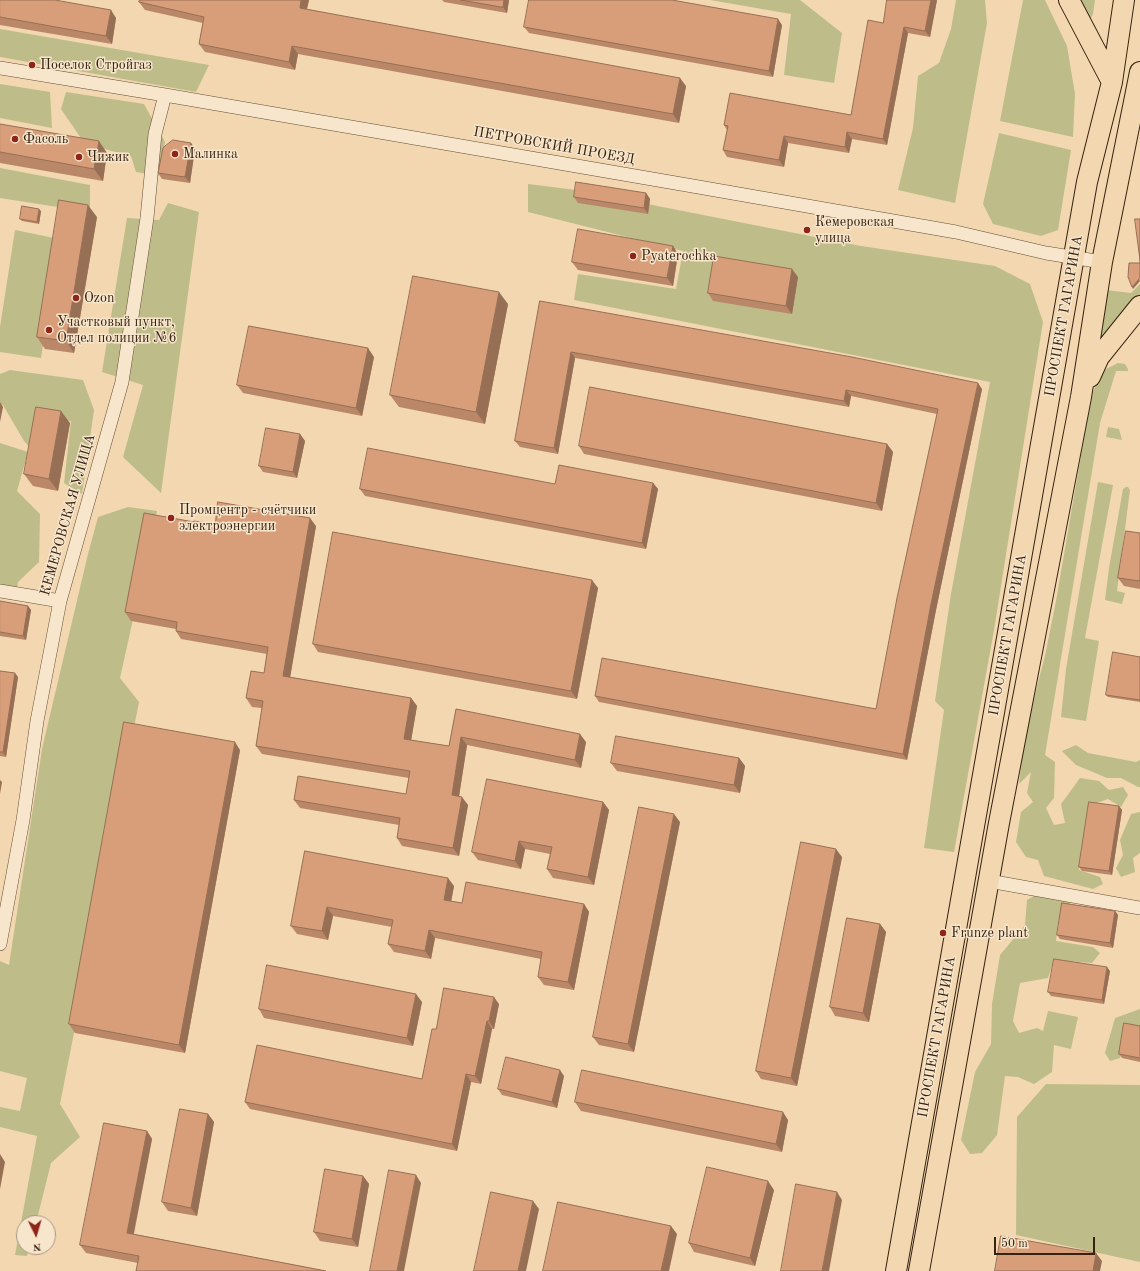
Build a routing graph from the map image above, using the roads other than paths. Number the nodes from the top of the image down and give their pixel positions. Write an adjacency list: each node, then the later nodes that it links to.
1 (1069, 0): 5 (main road)
2 (1124, 0): 5 (main road, ПРОСПЕКТ ГАГАРИНА)
3 (0, 68): 6 (street, ПЕТРОВСКИЙ ПРОЕЗД)
4 (1140, 72): 8 (main road, ПРОСПЕКТ ГАГАРИНА)
5 (1112, 82): 7 (main road, ПРОСПЕКТ ГАГАРИНА)
6 (165, 95): 7 (street, ПЕТРОВСКИЙ ПРОЕЗД); 12 (street, КЕМЕРОВСКАЯ УЛИЦА)
7 (1074, 258): 8 (street, ПЕТРОВСКИЙ ПРОЕЗД); 16 (main road, ПРОСПЕКТ ГАГАРИНА)
8 (1102, 262): 10 (main road, ПРОСПЕКТ ГАГАРИНА)
9 (1140, 306): 10 (main road)
10 (1081, 397): 13 (main road, ПРОСПЕКТ ГАГАРИНА)
11 (0, 591): 12 (street)
12 (60, 601): 15 (street, КЕМЕРОВСКАЯ УЛИЦА)
13 (989, 881): 14 (street); 17 (main road, ПРОСПЕКТ ГАГАРИНА)
14 (1140, 908)
15 (0, 944)
16 (896, 1271)
17 (919, 1271)

